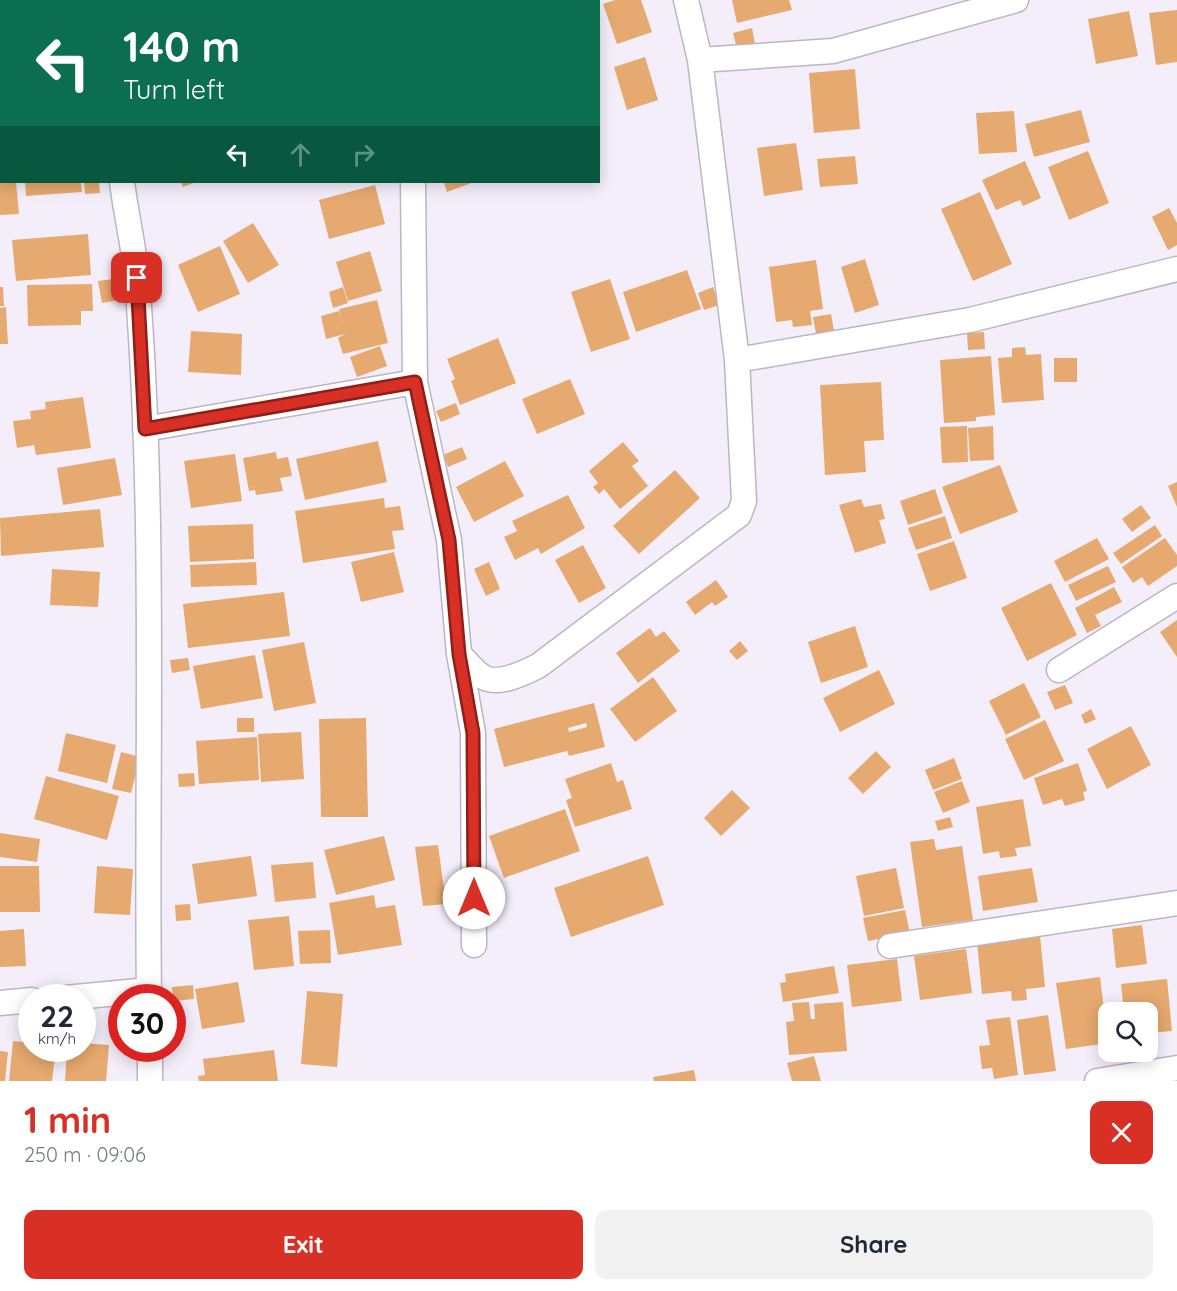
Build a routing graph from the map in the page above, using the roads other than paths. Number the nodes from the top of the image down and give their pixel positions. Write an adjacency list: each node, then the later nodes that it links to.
1 (686, 0): 3 (street)
2 (1016, 0): 3 (street)
3 (700, 60): 7 (street)
4 (122, 183): 9 (street)
5 (413, 183): 8 (street)
6 (1177, 269): 7 (street)
7 (737, 360): 11 (street)
8 (415, 382): 9 (street); 11 (street)
9 (145, 429): 16 (street)
10 (1177, 596): 12 (street)
11 (459, 654): 14 (street)
12 (1059, 670)
13 (1177, 903): 15 (street)
14 (474, 945)
15 (890, 946)
16 (149, 984)
17 (18, 1001): 18 (street)
18 (0, 1003)
19 (150, 1062): 22 (street)
20 (1177, 1068): 21 (street)
21 (1110, 1080)
22 (150, 1081)

